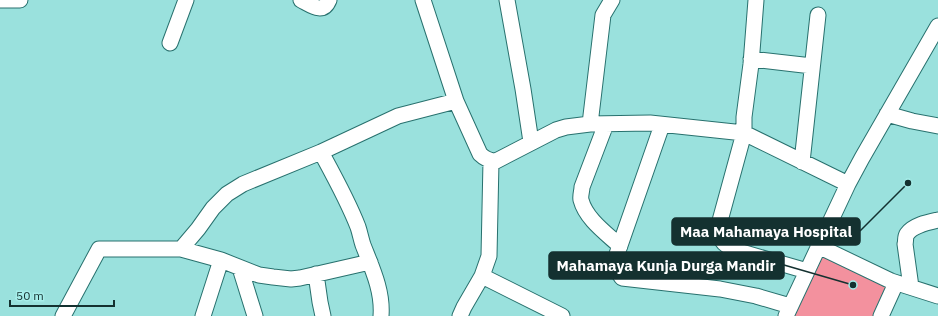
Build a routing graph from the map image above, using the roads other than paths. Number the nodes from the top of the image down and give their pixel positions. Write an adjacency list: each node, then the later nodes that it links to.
1 (0, 0): 2 (street)
2 (20, 0)
3 (186, 0): 12 (street)
4 (301, 0): 5 (street)
5 (329, 0)
6 (423, 0): 15 (street)
7 (507, 0): 22 (street)
8 (612, 0): 17 (street)
9 (756, 0): 13 (street)
10 (818, 15): 14 (street)
11 (938, 26): 16 (street)
12 (170, 44)
13 (751, 59): 14 (street); 21 (street)
14 (812, 66): 25 (street)
15 (456, 101): 23 (street); 24 (street)
16 (887, 114): 20 (street); 26 (street)
17 (590, 124): 18 (street); 22 (street)
18 (606, 124): 19 (street); 28 (street)
19 (662, 125): 21 (street); 28 (street)
20 (938, 126)
21 (744, 133): 25 (street); 34 (street)
22 (531, 142): 24 (street)
23 (322, 152): 30 (street); 32 (street)
24 (491, 162): 36 (street)
25 (802, 162): 26 (street)
26 (848, 184): 29 (street)
27 (938, 220): 38 (street)
28 (620, 246): 40 (street)
29 (818, 246): 34 (street); 37 (street)
30 (181, 249): 31 (street); 41 (street)
31 (221, 260): 33 (street); 42 (street)
32 (370, 262): 35 (street); 45 (street)
33 (240, 268): 35 (street); 43 (street)
34 (807, 271): 40 (street)
35 (316, 274): 44 (street)
36 (482, 276): 46 (street); 47 (street)
37 (896, 283): 38 (street); 48 (street)
38 (911, 287): 39 (street)
39 (938, 296)
40 (788, 311)
41 (65, 315)
42 (203, 316)
43 (255, 316)
44 (322, 316)
45 (381, 316)
46 (460, 316)
47 (562, 316)
48 (881, 316)

